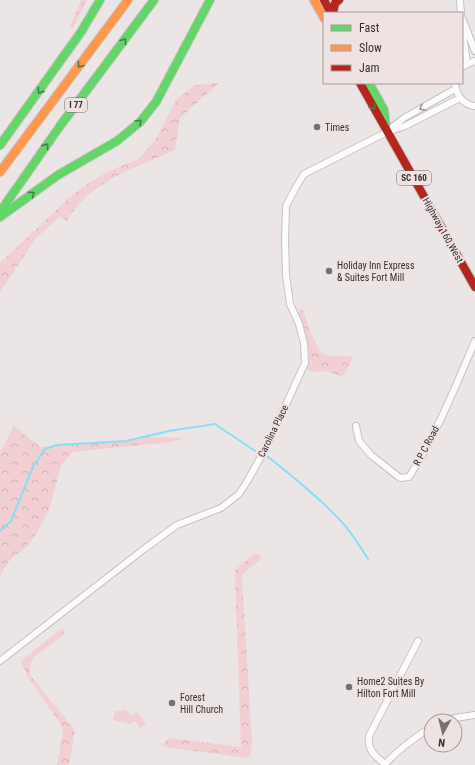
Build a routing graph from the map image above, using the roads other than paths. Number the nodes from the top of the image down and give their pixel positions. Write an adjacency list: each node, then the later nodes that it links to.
1 (100, 0): 24 (main road, one-way to 24)
2 (128, 0): 25 (main road, I 77, one-way to 25)
3 (154, 0): 26 (main road, I 77, one-way to 3)
4 (210, 0): 27 (main road, one-way to 4)
5 (314, 0): 12 (main road)
6 (324, 0): 8 (main road); 9 (main road)
7 (460, 0): 11 (street)
8 (337, 2): 10 (main road)
9 (331, 12)
10 (332, 12)
11 (461, 12)
12 (323, 16)
13 (463, 21): 15 (street)
14 (463, 38): 17 (street)
15 (475, 51)
16 (475, 61): 17 (street)
17 (465, 65)
18 (361, 84): 23 (main road, Highway 160 West, one-way to 23)
19 (370, 84): 23 (main road, Highway 160 West)
20 (455, 86): 21 (street); 23 (street, one-way to 23)
21 (460, 98): 22 (street); 23 (street)
22 (475, 106)
23 (387, 132): 28 (main road, Highway 160 West / SC 160); 32 (street, Carolina Place)
24 (0, 145)
25 (0, 172)
26 (0, 212)
27 (0, 217)
28 (475, 287)
29 (475, 341): 30 (street, R P C Road)
30 (356, 426)
31 (418, 641): 36 (street)
32 (0, 661)
33 (475, 715): 34 (street)
34 (463, 717)
35 (423, 732): 36 (street)
36 (384, 764)

